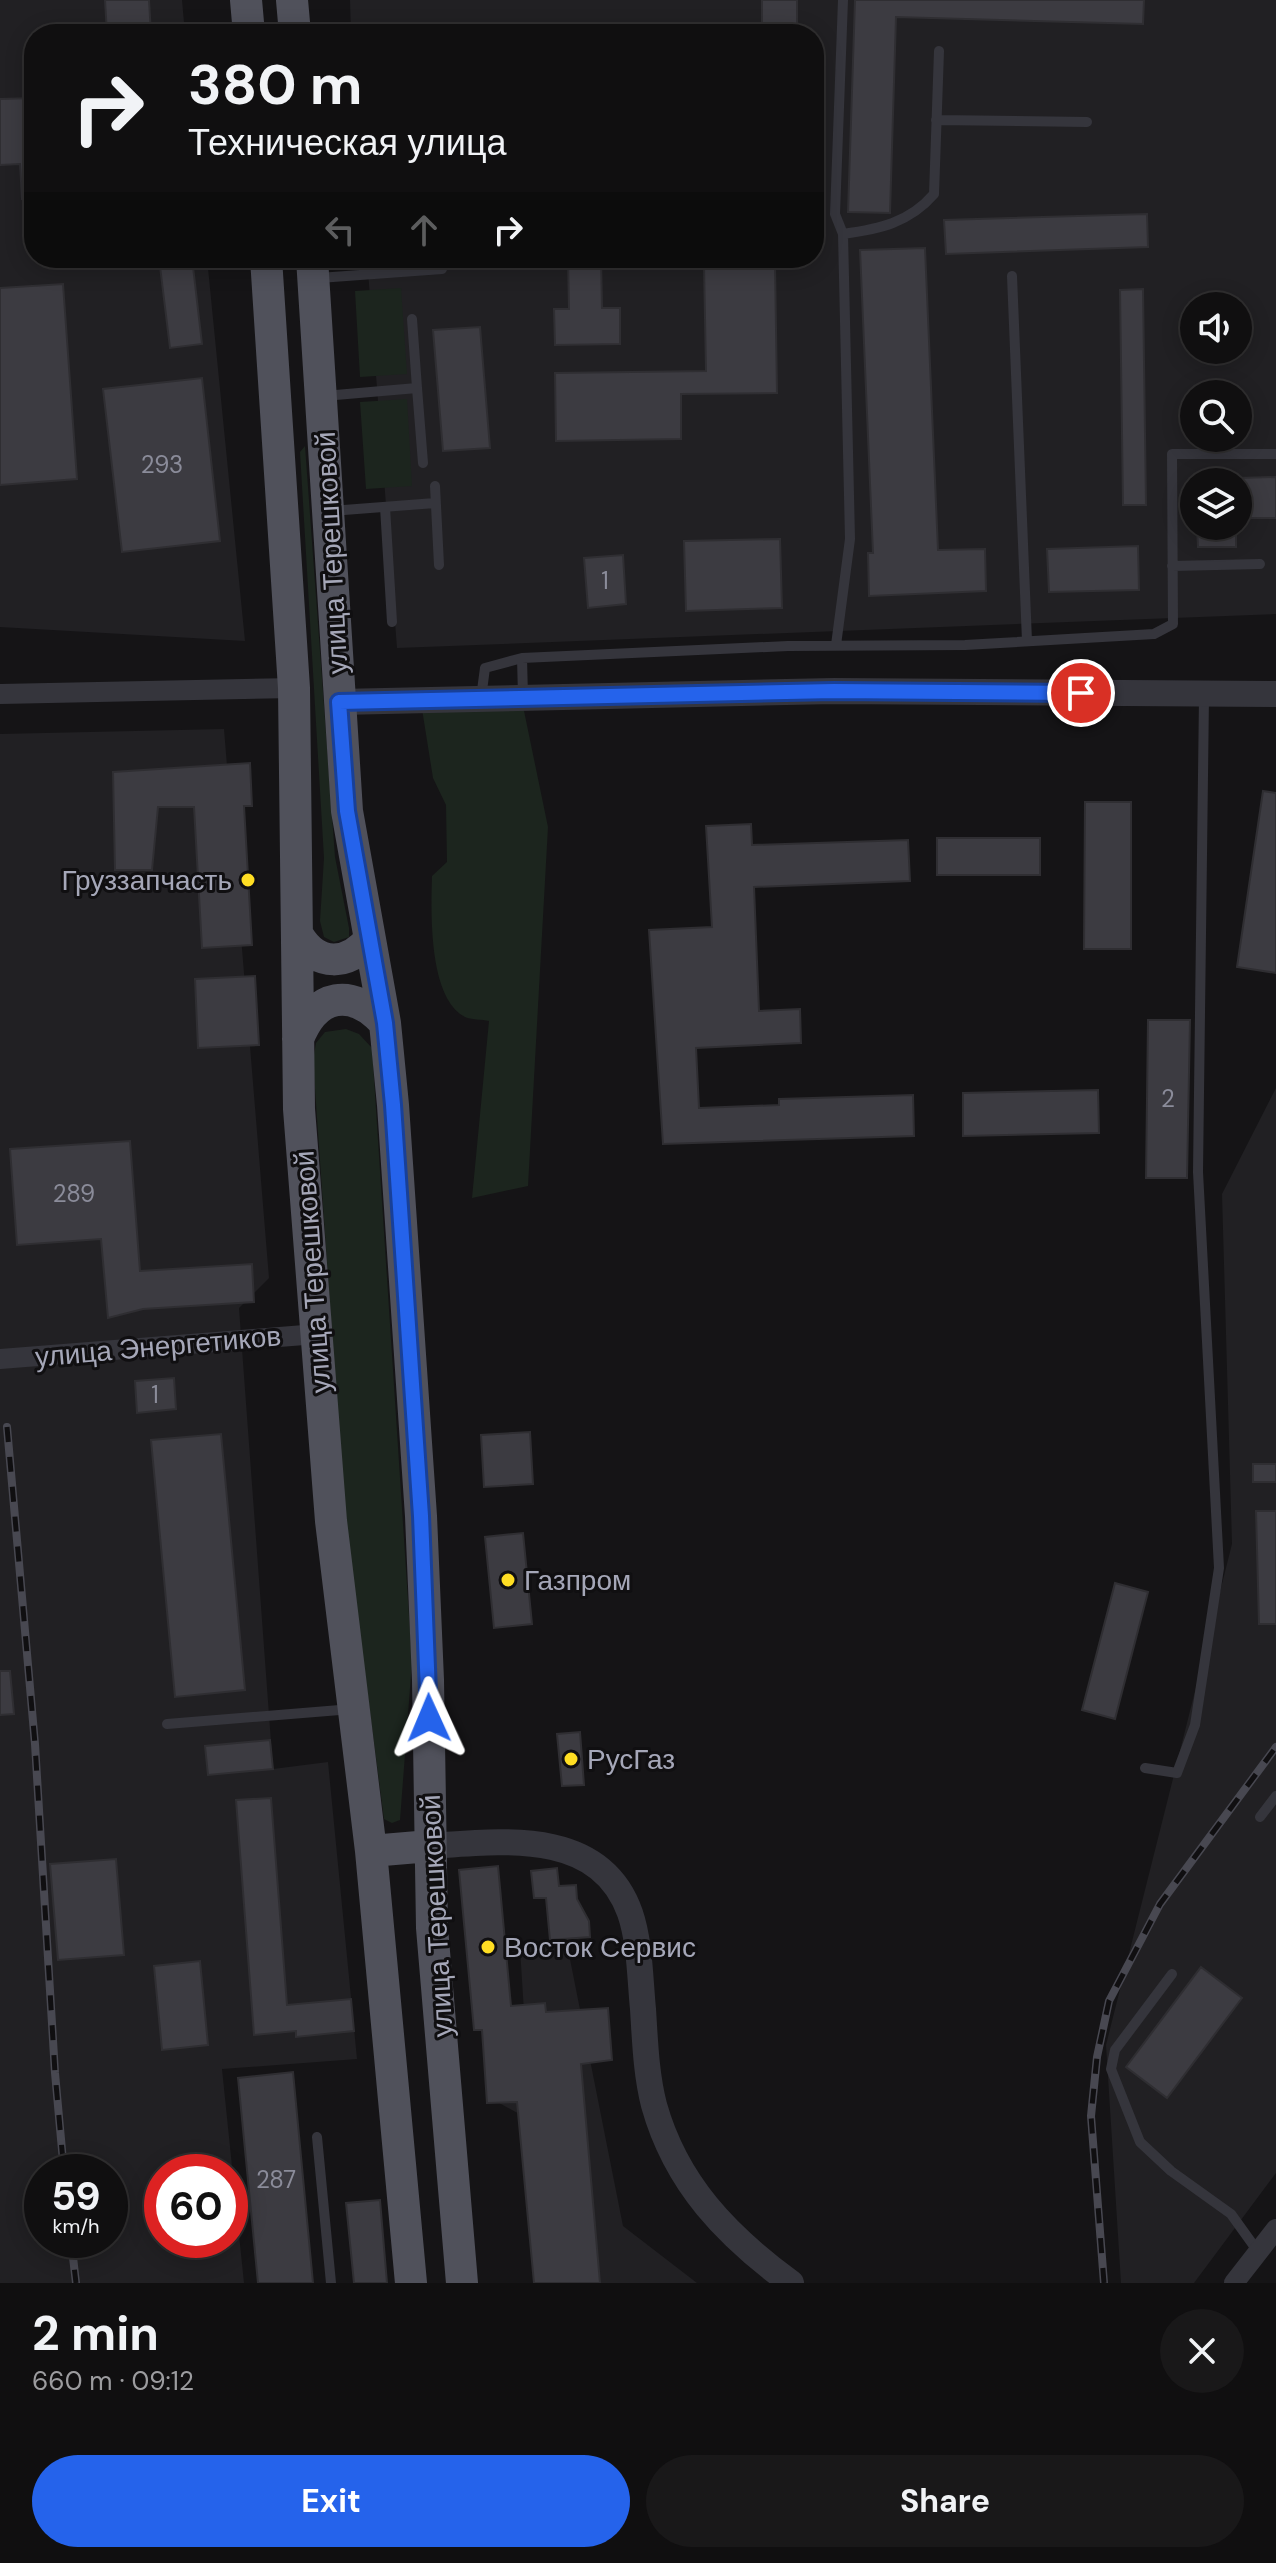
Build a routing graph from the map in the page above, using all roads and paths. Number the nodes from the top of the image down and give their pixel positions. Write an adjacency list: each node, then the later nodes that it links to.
1 (246, 0): 4 (main road)
2 (292, 0): 5 (main road)
3 (843, 0): 9 (lane)
4 (248, 24)
5 (294, 24)
6 (939, 51): 7 (lane)
7 (936, 120): 8 (lane); 9 (lane)
8 (1087, 122)
9 (843, 234): 30 (lane)
10 (267, 268): 18 (main road, улица Терешковой)
11 (312, 268): 12 (lane); 16 (main road, улица Терешковой)
12 (442, 269)
13 (1012, 276): 29 (lane)
14 (412, 319): 15 (lane)
15 (417, 388): 16 (lane); 20 (lane)
16 (322, 396): 17 (main road, улица Терешковой)
17 (325, 442): 18 (main road); 24 (main road, улица Терешковой)
18 (279, 445): 32 (main road, улица Терешковой)
19 (1276, 454): 27 (lane)
20 (423, 463)
21 (435, 486): 22 (lane)
22 (435, 503): 23 (lane); 26 (lane)
23 (385, 507): 24 (lane); 28 (lane)
24 (329, 511): 38 (main road, улица Терешковой)
25 (1260, 564): 27 (lane)
26 (439, 565)
27 (1172, 566): 29 (lane)
28 (392, 622)
29 (1027, 641): 30 (lane)
30 (836, 645): 31 (lane)
31 (522, 658): 36 (lane); 37 (lane)
32 (294, 688): 33 (street); 39 (main road, улица Терешковой)
33 (0, 694)
34 (1204, 694): 35 (street); 36 (street); 47 (lane)
35 (1276, 694)
36 (523, 697): 37 (street)
37 (481, 698): 38 (street)
38 (339, 702): 40 (main road, улица Терешковой)
39 (299, 937): 40 (main road); 42 (main road, улица Терешковой)
40 (370, 939): 41 (main road, улица Терешковой)
41 (385, 1023): 42 (main road); 50 (main road, улица Терешковой)
42 (298, 1039): 43 (main road, улица Терешковой)
43 (317, 1334): 44 (street, улица Энергетиков); 45 (main road, улица Терешковой)
44 (0, 1359)
45 (353, 1709): 46 (lane); 51 (main road, улица Терешковой)
46 (167, 1724)
47 (1145, 1768)
48 (1276, 1796): 49 (lane)
49 (1260, 1817)
50 (430, 1846): 51 (main road); 58 (main road, улица Терешковой); 59 (street)
51 (371, 1851): 57 (main road, улица Терешковой)
52 (1172, 1974): 55 (lane)
53 (317, 2137): 56 (lane)
54 (1276, 2229): 55 (street)
55 (1259, 2253): 60 (street)
56 (331, 2283)
57 (411, 2283)
58 (462, 2283)
59 (791, 2283)
60 (1234, 2283)

